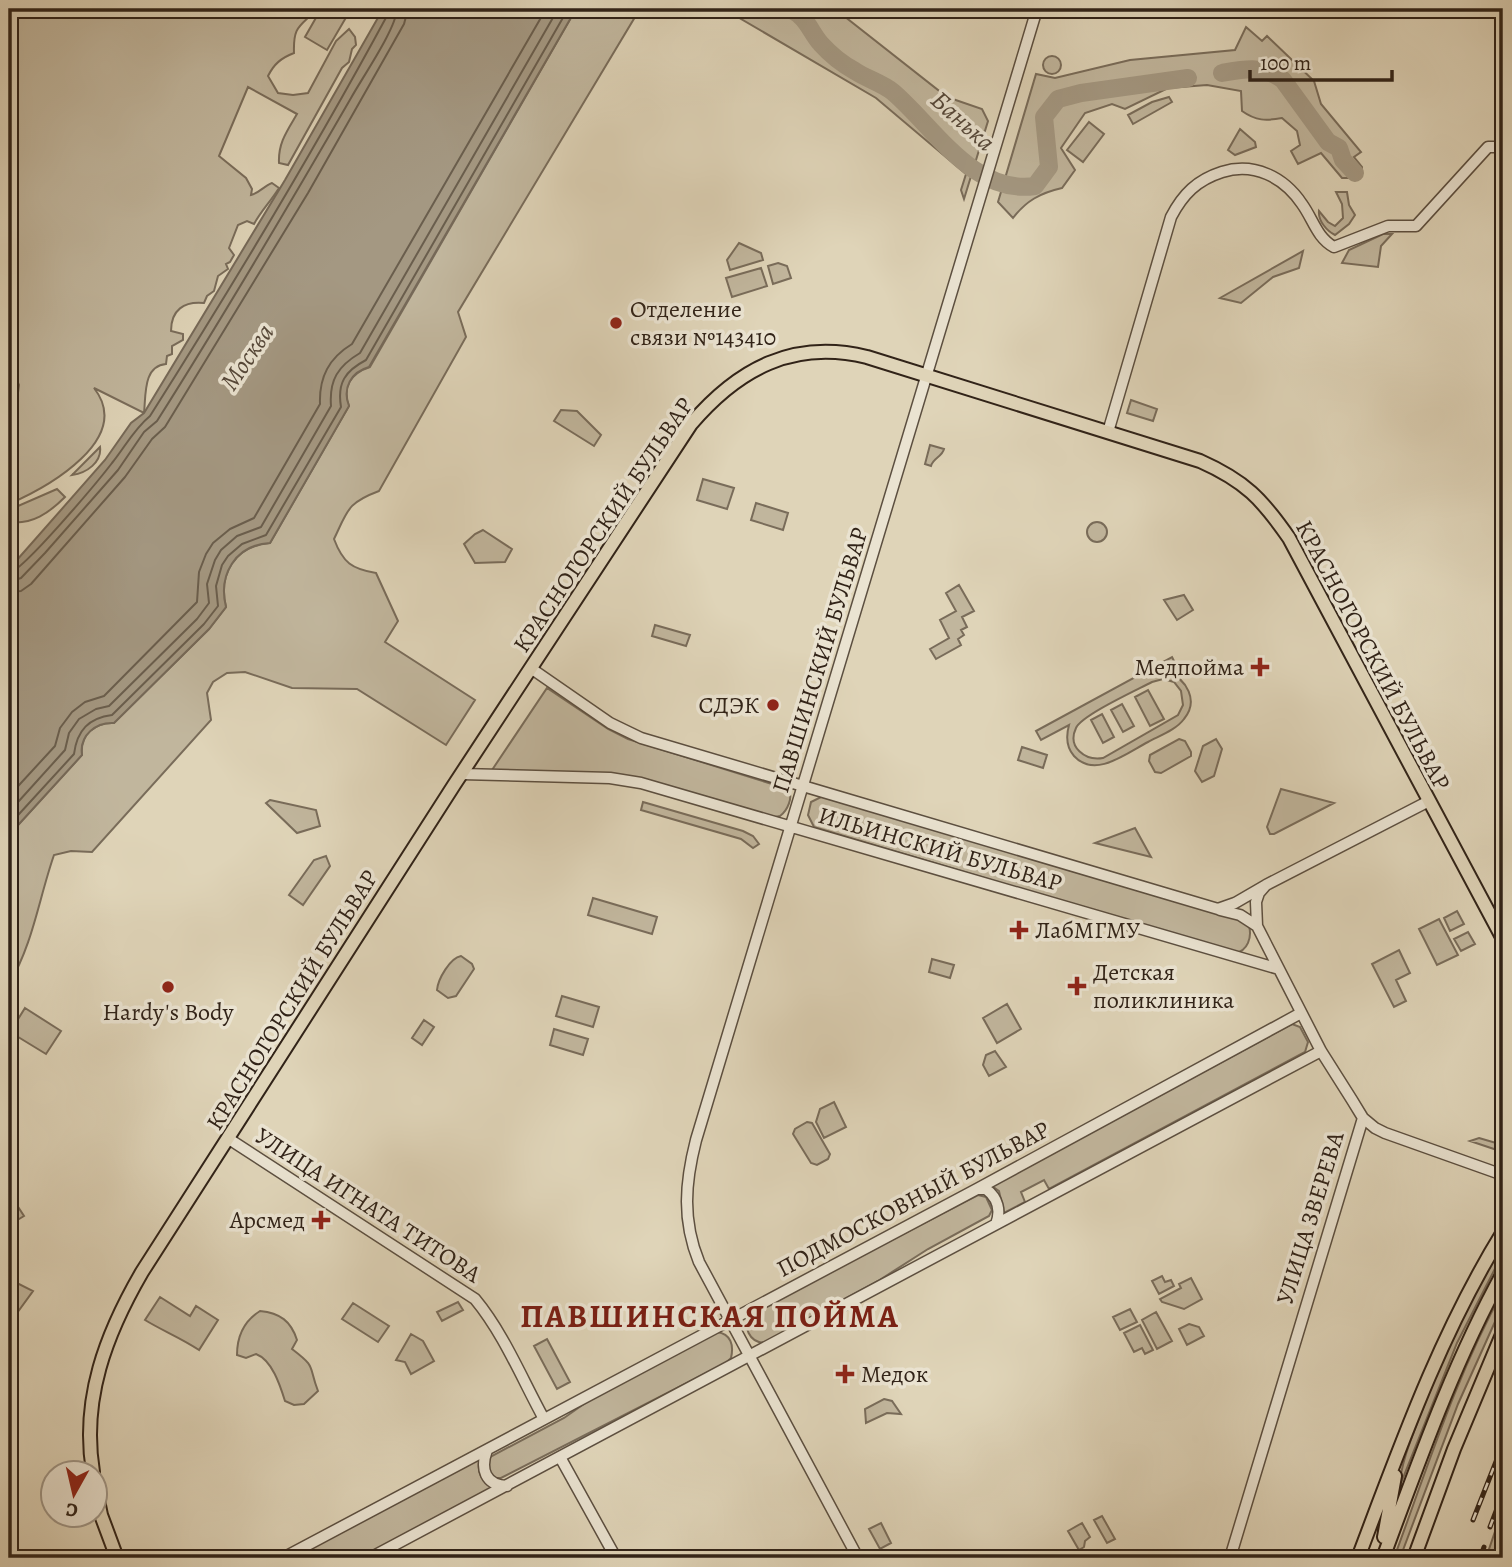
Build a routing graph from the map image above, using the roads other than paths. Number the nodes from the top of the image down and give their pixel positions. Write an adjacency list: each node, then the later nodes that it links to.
1 (1037, 9): 3 (street, ПАВШИНСКИЙ БУЛЬВАР)
2 (1503, 147): 4 (street)
3 (928, 376): 4 (main road, КРАСНОГОРСКИЙ БУЛЬВАР); 5 (main road, КРАСНОГОРСКИЙ БУЛЬВАР); 7 (street, ПАВШИНСКИЙ БУЛЬВАР)
4 (1108, 432): 8 (main road, КРАСНОГОРСКИЙ БУЛЬВАР)
5 (533, 668): 6 (main road, КРАСНОГОРСКИЙ БУЛЬВАР); 7 (street, ИЛЬИНСКИЙ БУЛЬВАР)
6 (462, 774): 9 (street, ИЛЬИНСКИЙ БУЛЬВАР); 18 (main road, КРАСНОГОРСКИЙ БУЛЬВАР)
7 (804, 786): 9 (street, ПАВШИНСКИЙ БУЛЬВАР); 11 (street, ИЛЬИНСКИЙ БУЛЬВАР)
8 (1429, 801): 10 (street); 13 (main road, КРАСНОГОРСКИЙ БУЛЬВАР)
9 (791, 827): 14 (street, ИЛЬИНСКИЙ БУЛЬВАР); 26 (street, ПАВШИНСКИЙ БУЛЬВАР)
10 (1266, 885): 11 (street); 12 (street)
11 (1218, 909): 12 (street, ИЛЬИНСКИЙ БУЛЬВАР)
12 (1257, 926): 14 (street, УЛИЦА ЗВЕРЕВА)
13 (1503, 939)
14 (1279, 969): 15 (street, УЛИЦА ЗВЕРЕВА)
15 (1301, 1013): 16 (street, УЛИЦА ЗВЕРЕВА); 22 (street, ПОДМОСКОВНЫЙ БУЛЬВАР)
16 (1321, 1051): 17 (street, УЛИЦА ЗВЕРЕВА); 23 (street)
17 (1363, 1118): 19 (street); 41 (street, УЛИЦА ЗВЕРЕВА)
18 (229, 1139): 29 (street, УЛИЦА ИГНАТА ТИТОВА); 33 (main road, КРАСНОГОРСКИЙ БУЛЬВАР)
19 (1490, 1172): 20 (street); 21 (street)
20 (1503, 1175)
21 (1503, 1184)
22 (977, 1189): 23 (street); 26 (street, ПОДМОСКОВНЫЙ БУЛЬВАР)
23 (996, 1224): 28 (street)
24 (1503, 1232): 30 (main road)
25 (1503, 1273): 43 (main road)
26 (729, 1321): 28 (street, ПАВШИНСКИЙ БУЛЬВАР); 29 (street, ПОДМОСКОВНЫЙ БУЛЬВАР)
27 (1503, 1332): 44 (main road)
28 (748, 1357): 32 (street); 40 (street)
29 (544, 1419): 31 (street, ПОДМОСКОВНЫЙ БУЛЬВАР)
30 (1404, 1438): 42 (main road); 43 (main road)
31 (488, 1450): 34 (street); 37 (street, ПОДМОСКОВНЫЙ БУЛЬВАР)
32 (560, 1457): 34 (street); 39 (street)
33 (93, 1458)
34 (509, 1486): 38 (street)
35 (106, 1528): 36 (main road)
36 (117, 1558)
37 (283, 1558)
38 (370, 1558)
39 (616, 1558)
40 (858, 1558)
41 (1230, 1558)
42 (1358, 1558)
43 (1381, 1558)
44 (1413, 1558)

